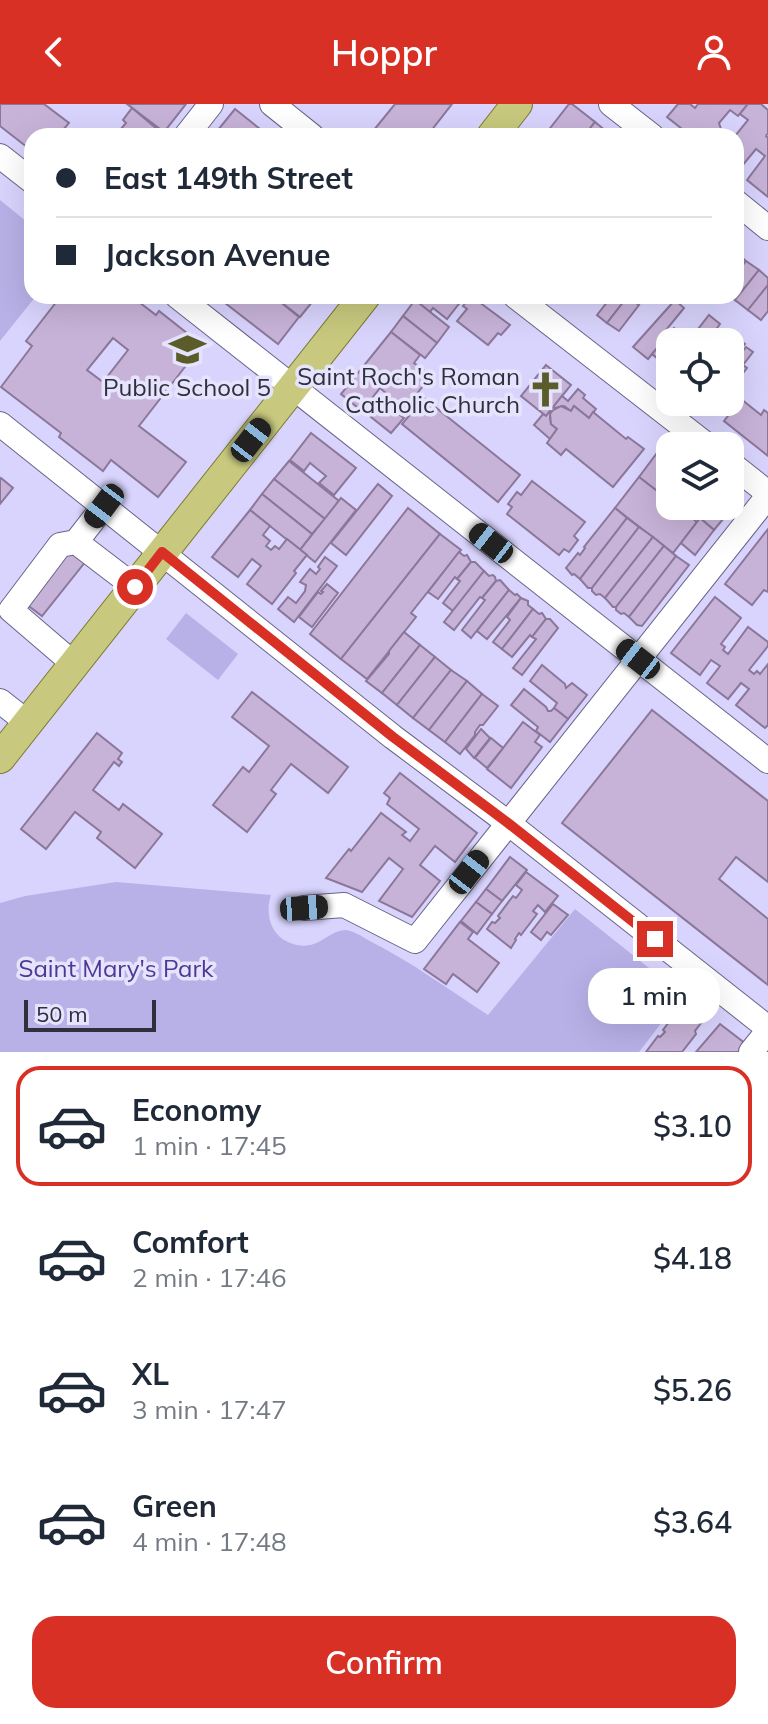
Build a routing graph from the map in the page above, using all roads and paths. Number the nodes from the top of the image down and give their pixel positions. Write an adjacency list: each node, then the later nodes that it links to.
1 (211, 104): 5 (street)
2 (272, 104): 6 (street)
3 (517, 104): 7 (main road)
4 (611, 104): 8 (street)
5 (192, 128)
6 (302, 128)
7 (498, 128)
8 (642, 128)
9 (0, 156): 10 (street)
10 (24, 175)
11 (744, 208): 12 (street)
12 (768, 228)
13 (187, 304): 16 (street)
14 (359, 304): 16 (main road)
15 (525, 304): 18 (street)
16 (292, 387): 23 (main road); 25 (street)
17 (0, 424): 21 (street)
18 (690, 432)
19 (744, 474): 20 (street)
20 (768, 494): 25 (street)
21 (104, 506): 22 (street); 23 (street)
22 (76, 542): 24 (street); 26 (street)
23 (162, 552): 24 (main road); 31 (street)
24 (135, 587): 26 (main road)
25 (638, 659): 30 (street); 31 (street)
26 (74, 664): 28 (main road)
27 (0, 701): 28 (street)
28 (28, 723): 29 (main road)
29 (0, 758)
30 (768, 761)
31 (508, 823): 32 (street); 33 (street)
32 (304, 908)
33 (768, 1029): 34 (street)
34 (751, 1052)

